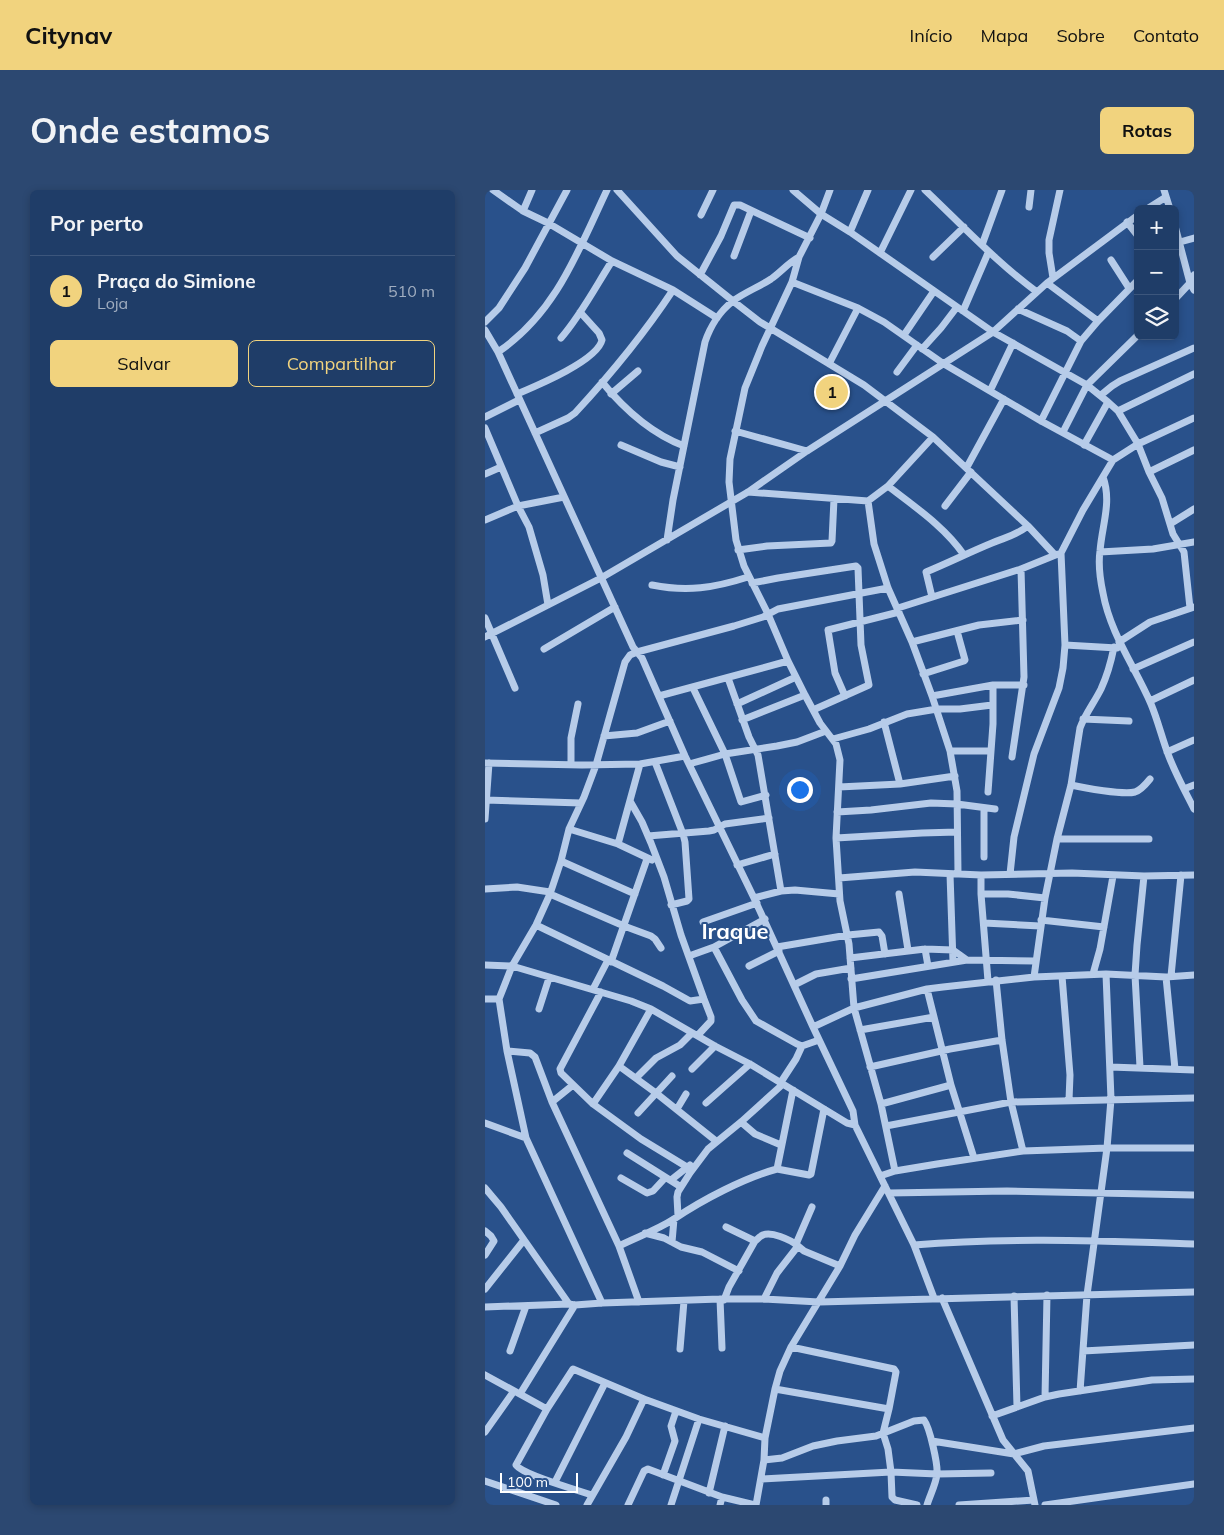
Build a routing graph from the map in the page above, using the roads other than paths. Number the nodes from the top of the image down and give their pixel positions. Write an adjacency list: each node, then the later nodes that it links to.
1 (493, 190): 19 (street)
2 (532, 190): 19 (street)
3 (567, 190): 24 (street)
4 (607, 190): 31 (street)
5 (617, 190): 42 (street)
6 (713, 190): 22 (street)
7 (793, 190): 21 (street)
8 (830, 190): 21 (street)
9 (868, 190): 28 (street)
10 (911, 190): 35 (street)
11 (925, 190): 26 (street)
12 (1003, 190): 33 (street)
13 (1031, 190): 18 (street)
14 (1059, 190): 44 (street)
15 (1165, 193): 16 (street); 17 (street)
16 (1152, 205)
17 (1169, 205)
18 (1029, 206)
19 (523, 211): 24 (street)
20 (751, 211): 29 (street); 37 (street); 42 (street)
21 (821, 214): 28 (street); 29 (street)
22 (701, 215)
23 (1134, 218): 25 (street)
24 (548, 222): 31 (street); 61 (street)
25 (1127, 222): 27 (street); 44 (street)
26 (964, 227): 33 (street); 39 (street)
27 (1134, 231)
28 (850, 232): 35 (street)
29 (809, 238): 38 (street)
30 (1194, 238): 32 (street)
31 (582, 243): 41 (street); 72 (street)
32 (1179, 244)
33 (982, 245): 36 (street)
34 (1179, 247): 46 (street)
35 (880, 253): 51 (street)
36 (988, 253): 52 (street); 56 (street)
37 (734, 256)
38 (799, 257): 45 (street); 54 (street)
39 (933, 257)
40 (1111, 260): 48 (street)
41 (612, 261): 49 (street); 58 (street)
42 (700, 275): 54 (street)
43 (1194, 275): 46 (street)
44 (1050, 281): 52 (street); 60 (street)
45 (792, 282): 55 (street); 62 (street)
46 (1190, 283): 50 (street); 53 (street)
47 (1134, 284): 48 (street)
48 (1129, 288): 60 (street)
49 (673, 290): 59 (street); 79 (street)
50 (1194, 290)
51 (934, 291): 56 (street); 65 (street)
52 (1037, 292): 57 (street)
53 (1179, 295)
54 (733, 301): 59 (street); 62 (street)
55 (858, 308): 65 (street); 73 (street)
56 (960, 309): 64 (street); 70 (street)
57 (1019, 309): 64 (street); 68 (street)
58 (580, 312): 66 (street); 84 (street)
59 (717, 318): 100 (street)
60 (1098, 321): 68 (street)
61 (485, 322)
62 (771, 328): 73 (street); 93 (street)
63 (485, 330): 72 (street)
64 (993, 332): 69 (street); 74 (street)
65 (904, 335): 70 (street)
66 (561, 338)
67 (1134, 339): 80 (street)
68 (1081, 341): 77 (street)
69 (1013, 343): 77 (street); 81 (street)
70 (920, 347): 74 (street); 76 (street)
71 (1194, 348): 83 (street)
72 (498, 352): 84 (street)
73 (829, 364): 86 (street)
74 (944, 364): 81 (street); 86 (street)
75 (638, 371): 82 (street)
76 (897, 372)
77 (1065, 372): 80 (street); 91 (street)
78 (1194, 374): 88 (street)
79 (602, 382): 82 (street); 95 (street)
80 (1087, 385): 83 (street); 94 (street)
81 (989, 391): 85 (street)
82 (611, 394): 100 (street)
83 (1101, 395): 87 (street)
84 (518, 397): 89 (street); 95 (street)
85 (1004, 400): 91 (street); 108 (street)
86 (886, 401): 96 (street); 104 (street)
87 (1109, 402): 88 (street); 99 (street)
88 (1118, 412): 97 (street)
89 (485, 417)
90 (1194, 418): 97 (street)
91 (1041, 421): 94 (street)
92 (485, 428): 101 (street)
93 (735, 430): 104 (street); 116 (street)
94 (1063, 432): 99 (street)
95 (535, 434): 114 (street)
96 (933, 437): 108 (street); 112 (street)
97 (1138, 444): 105 (street); 109 (street)
98 (621, 445): 107 (street)
99 (1084, 445): 105 (street)
100 (684, 446): 107 (street)
101 (493, 447): 102 (street); 106 (street)
102 (485, 450)
103 (1194, 450): 109 (street)
104 (807, 451): 113 (street)
105 (1113, 460): 111 (street)
106 (501, 467): 110 (street); 118 (street)
107 (680, 467): 124 (street)
108 (969, 470): 119 (street); 123 (street)
109 (1149, 472): 122 (street)
110 (485, 474)
111 (1103, 476): 128 (street); 129 (street)
112 (888, 486): 117 (street); 130 (street)
113 (748, 492): 115 (street); 116 (street)
114 (564, 497): 118 (street); 132 (street)
115 (834, 499): 117 (street); 127 (street)
116 (732, 501): 124 (street); 127 (street)
117 (868, 501): 135 (street)
118 (518, 506): 121 (street); 138 (street)
119 (945, 506)
120 (1194, 509): 122 (street)
121 (485, 520)
122 (1169, 524): 126 (street)
123 (1028, 526): 129 (street); 130 (street)
124 (667, 540): 132 (street)
125 (1194, 542): 126 (street)
126 (1180, 545): 128 (street); 140 (street)
127 (738, 550): 133 (street)
128 (1099, 552): 151 (street)
129 (1058, 554): 131 (street); 150 (street)
130 (964, 555): 137 (street)
131 (1021, 570): 137 (street); 144 (street)
132 (601, 578): 138 (street); 139 (street)
133 (750, 580): 134 (street); 136 (street); 142 (street)
134 (652, 585)
135 (888, 588): 136 (street); 141 (street)
136 (859, 593): 142 (street); 145 (street)
137 (932, 597): 141 (street)
138 (548, 605): 147 (street)
139 (615, 607): 152 (street); 153 (street)
140 (1192, 607): 151 (street)
141 (899, 610): 145 (street); 148 (street)
142 (768, 614): 153 (street); 154 (street)
143 (485, 618): 147 (street)
144 (1023, 620): 146 (street); 161 (street)
145 (860, 623): 166 (street); 166 (street)
146 (957, 631): 148 (street); 156 (street)
147 (488, 635): 162 (street)
148 (912, 642): 156 (street)
149 (1194, 642): 155 (street)
150 (1065, 645): 151 (street); 232 (street)
151 (1119, 646): 155 (street); 174 (street)
152 (544, 649)
153 (637, 652): 165 (street); 180 (street)
154 (788, 661): 157 (street); 158 (street)
155 (1133, 669): 168 (street)
156 (923, 674): 167 (street)
157 (796, 677): 164 (street); 170 (street)
158 (728, 678): 163 (street); 170 (street)
159 (1194, 680): 168 (street)
160 (993, 685): 161 (street); 167 (street); 171 (street)
161 (1023, 685): 189 (street)
162 (515, 688)
163 (693, 688): 165 (street); 187 (street)
164 (805, 695): 173 (street); 175 (street)
165 (659, 696): 176 (street)
166 (845, 696): 173 (street)
167 (932, 696): 172 (street)
168 (1150, 701): 186 (street)
169 (578, 704): 192 (street)
170 (737, 704): 175 (street)
171 (992, 705): 172 (street); 185 (street)
172 (937, 709): 177 (street); 184 (street)
173 (813, 710): 179 (street)
174 (1083, 719): 178 (street); 199 (street)
175 (742, 720): 183 (street)
176 (670, 722): 180 (street); 188 (street)
177 (885, 722): 181 (street); 198 (street)
178 (1129, 722)
179 (827, 731): 181 (street); 183 (street)
180 (604, 736): 195 (street)
181 (833, 739): 201 (street)
182 (1194, 740): 186 (street)
183 (755, 750): 187 (street); 204 (street)
184 (950, 751): 185 (street); 196 (street)
185 (991, 751): 203 (street)
186 (1167, 752): 202 (street)
187 (725, 754): 194 (street); 204 (street)
188 (685, 756): 190 (street); 194 (street)
189 (1013, 757)
190 (655, 762): 193 (street); 218 (street)
191 (487, 763): 192 (street); 205 (street)
192 (571, 764): 195 (street)
193 (640, 764): 195 (street); 206 (street)
194 (689, 764): 215 (street)
195 (595, 765): 207 (street)
196 (955, 776): 198 (street); 208 (street)
197 (1150, 779): 199 (street)
198 (900, 784): 201 (street)
199 (1071, 785): 221 (street)
200 (1194, 785): 202 (street)
201 (839, 787): 212 (street)
202 (1184, 789): 211 (street)
203 (988, 792)
204 (766, 795): 213 (street)
205 (486, 799): 207 (street); 214 (street)
206 (630, 801): 219 (street); 223 (street)
207 (581, 803): 216 (street)
208 (957, 804): 209 (street); 212 (street); 217 (street)
209 (984, 808): 210 (street); 225 (street)
210 (995, 809)
211 (1194, 809)
212 (837, 812): 220 (street)
213 (769, 818): 215 (street); 224 (street)
214 (485, 819)
215 (720, 827): 218 (street); 229 (street)
216 (569, 829): 223 (street); 227 (street)
217 (957, 832): 220 (street); 231 (street)
218 (683, 834): 219 (street); 248 (street)
219 (648, 836): 228 (street)
220 (837, 838): 238 (street)
221 (1057, 839): 222 (street); 230 (street)
222 (1149, 839)
223 (618, 844): 226 (street)
224 (775, 854): 229 (street); 240 (street)
225 (984, 857)
226 (647, 859): 228 (street); 242 (street)
227 (561, 861): 241 (street); 242 (street)
228 (657, 862): 248 (street)
229 (737, 865): 247 (street)
230 (1050, 873): 232 (street); 236 (street); 246 (street)
231 (954, 874): 234 (street); 238 (street); 262 (street)
232 (1010, 874): 234 (street)
233 (1194, 874): 235 (street)
234 (981, 875): 245 (street)
235 (1181, 875): 237 (street); 281 (street)
236 (1113, 876): 237 (street); 255 (street)
237 (1144, 876): 278 (street)
238 (839, 878): 243 (street)
239 (485, 889): 241 (street)
240 (781, 891): 243 (street); 247 (street)
241 (550, 893): 253 (street); 254 (street)
242 (635, 894): 254 (street)
243 (839, 894): 256 (street)
244 (899, 894): 261 (street)
245 (981, 894): 246 (street); 251 (street)
246 (1045, 898): 252 (street)
247 (756, 901): 249 (street); 250 (street)
248 (671, 905): 264 (street)
249 (765, 920): 257 (street); 259 (street)
250 (703, 922)
251 (984, 923): 252 (street); 267 (street)
252 (1041, 923): 255 (street); 269 (street)
253 (535, 925): 268 (street); 272 (street)
254 (624, 926): 258 (street); 268 (street)
255 (1105, 927): 276 (street)
256 (847, 935): 259 (street); 263 (street); 265 (street)
257 (714, 946): 264 (street); 304 (street)
258 (661, 948)
259 (778, 949): 273 (street); 287 (street)
260 (925, 949): 261 (street); 262 (street); 274 (street)
261 (908, 950): 263 (street)
262 (953, 950): 266 (street); 270 (street)
263 (885, 954): 265 (street)
264 (689, 956): 293 (street)
265 (850, 958): 275 (street)
266 (967, 960): 267 (street); 270 (street)
267 (987, 960): 269 (street); 286 (street)
268 (610, 961): 288 (street); 293 (street)
269 (1035, 961): 282 (street)
270 (953, 962): 274 (street)
271 (485, 964): 272 (street)
272 (512, 966): 283 (street); 292 (street)
273 (749, 966)
274 (928, 966): 284 (street)
275 (851, 968): 284 (street); 287 (street)
276 (1093, 974): 277 (street); 280 (street)
277 (1107, 974): 278 (street); 310 (street)
278 (1135, 975): 281 (street); 311 (street)
279 (1194, 975): 281 (street)
280 (1062, 976): 282 (street); 325 (street)
281 (1169, 976): 313 (street)
282 (1034, 977): 285 (street)
283 (549, 978): 288 (street); 295 (street)
284 (851, 979): 294 (street)
285 (996, 980): 286 (street); 302 (street)
286 (988, 981): 289 (street)
287 (794, 985): 298 (street)
288 (593, 989): 290 (street)
289 (927, 989): 294 (street); 297 (street)
290 (601, 992): 296 (street); 318 (street)
291 (485, 998): 292 (street)
292 (499, 999): 305 (street)
293 (703, 999): 300 (street)
294 (854, 1008): 298 (street); 299 (street)
295 (539, 1009)
296 (651, 1010): 300 (street); 308 (street)
297 (934, 1017): 299 (street); 306 (street)
298 (813, 1027): 301 (street)
299 (860, 1030): 309 (street)
300 (695, 1034): 303 (street); 316 (street)
301 (819, 1040): 304 (street); 337 (street)
302 (1002, 1040): 306 (street); 328 (street)
303 (715, 1046): 307 (street); 312 (street)
304 (802, 1046): 317 (street)
305 (507, 1051): 326 (street); 339 (street)
306 (942, 1051): 309 (street); 319 (street)
307 (750, 1064): 317 (street); 327 (street)
308 (619, 1066): 316 (street); 329 (street)
309 (870, 1067): 330 (street)
310 (1110, 1067): 311 (street); 324 (street)
311 (1140, 1067): 313 (street)
312 (692, 1069)
313 (1175, 1069): 314 (street)
314 (1194, 1070)
315 (672, 1076): 321 (street)
316 (636, 1078): 321 (street)
317 (782, 1083): 320 (street); 335 (street)
318 (573, 1085): 326 (street); 329 (street)
319 (951, 1085): 330 (street); 333 (street)
320 (793, 1090): 332 (street); 341 (street)
321 (656, 1093): 331 (street); 334 (street)
322 (686, 1094): 331 (street)
323 (1194, 1098): 324 (street)
324 (1111, 1099): 325 (street); 342 (street)
325 (1069, 1100): 328 (street)
326 (552, 1102): 372 (street)
327 (706, 1102)
328 (1011, 1102): 333 (street); 344 (street)
329 (593, 1104): 348 (street)
330 (881, 1104): 338 (street)
331 (677, 1109): 340 (street)
332 (824, 1110): 337 (street); 349 (street)
333 (959, 1111): 338 (street); 346 (street)
334 (638, 1113)
335 (741, 1122): 340 (street); 341 (street)
336 (485, 1123): 339 (street)
337 (855, 1125): 351 (street)
338 (885, 1126): 350 (street)
339 (526, 1138): 387 (street)
340 (716, 1141): 347 (street)
341 (781, 1145): 349 (street)
342 (1107, 1148): 343 (street); 344 (street); 358 (street)
343 (1194, 1148)
344 (1023, 1151): 346 (street)
345 (627, 1153): 353 (street)
346 (974, 1158): 350 (street)
347 (699, 1160): 348 (street); 355 (street)
348 (687, 1167): 353 (street)
349 (777, 1169): 361 (street)
350 (895, 1171): 351 (street)
351 (879, 1176): 354 (street)
352 (621, 1178): 353 (street)
353 (668, 1179): 355 (street)
354 (885, 1186): 357 (street); 374 (street)
355 (681, 1187): 361 (street)
356 (485, 1188): 365 (street)
357 (889, 1193): 358 (street); 371 (street)
358 (1100, 1193): 359 (street); 367 (street)
359 (1194, 1195)
360 (812, 1207): 370 (street)
361 (676, 1217): 364 (street); 368 (street)
362 (725, 1227): 366 (street)
363 (485, 1231): 373 (street)
364 (645, 1233): 368 (street); 372 (street)
365 (524, 1240): 376 (street); 388 (street)
366 (755, 1241): 370 (street); 375 (street)
367 (1094, 1241): 369 (street); 371 (street); 379 (street)
368 (672, 1242): 375 (street)
369 (1194, 1244)
370 (797, 1245): 374 (street); 382 (street)
371 (914, 1245): 381 (street)
372 (619, 1246): 385 (street)
373 (485, 1255)
374 (840, 1266): 386 (street)
375 (739, 1271): 383 (street)
376 (485, 1289)
377 (1194, 1292): 379 (street)
378 (1047, 1295): 379 (street); 380 (street); 403 (street)
379 (1087, 1295): 396 (street)
380 (1014, 1296): 381 (street); 405 (street)
381 (938, 1298): 386 (street); 409 (street)
382 (764, 1299): 383 (street); 386 (street)
383 (722, 1300): 384 (street); 393 (street)
384 (684, 1301): 385 (street); 394 (street)
385 (639, 1302): 387 (street)
386 (819, 1302): 392 (street)
387 (602, 1303): 388 (street)
388 (572, 1304): 389 (street); 402 (street)
389 (526, 1306): 390 (street); 395 (street)
390 (485, 1307)
391 (1194, 1345): 396 (street)
392 (791, 1347): 400 (street); 407 (street)
393 (722, 1348)
394 (680, 1349)
395 (510, 1351)
396 (1083, 1351): 401 (street)
397 (485, 1375): 402 (street)
398 (1194, 1379): 401 (street)
399 (605, 1383): 404 (street); 406 (street); 425 (street)
400 (775, 1389): 407 (street); 415 (street)
401 (1080, 1390): 403 (street)
402 (517, 1392): 406 (street); 413 (street)
403 (1045, 1397): 405 (street)
404 (644, 1399): 408 (street); 429 (street)
405 (1017, 1407): 409 (street)
406 (547, 1409): 425 (street)
407 (889, 1409): 414 (street)
408 (676, 1411): 410 (street); 422 (street)
409 (992, 1416): 417 (street)
410 (699, 1418): 411 (street); 426 (street)
411 (725, 1426): 415 (street); 428 (street)
412 (1194, 1428): 417 (street)
413 (485, 1432)
414 (883, 1433): 416 (street); 418 (street); 419 (street)
415 (765, 1438): 418 (street)
416 (931, 1441): 417 (street); 421 (street)
417 (1014, 1454): 431 (street)
418 (764, 1460): 423 (street)
419 (891, 1472): 421 (street); 423 (street); 437 (street)
420 (991, 1473): 421 (street)
421 (937, 1474): 438 (street)
422 (663, 1475): 426 (street); 434 (street)
423 (761, 1479): 436 (street)
424 (485, 1481): 432 (street)
425 (555, 1482): 429 (street)
426 (678, 1482): 428 (street); 435 (street)
427 (1194, 1484): 440 (street)
428 (709, 1493): 430 (street)
429 (592, 1496): 433 (street)
430 (721, 1501): 436 (street)
431 (1035, 1503): 439 (street)
432 (556, 1505)
433 (587, 1505)
434 (628, 1505)
435 (671, 1505)
436 (755, 1505)
437 (917, 1505)
438 (927, 1505)
439 (959, 1505)
440 (1045, 1505)

